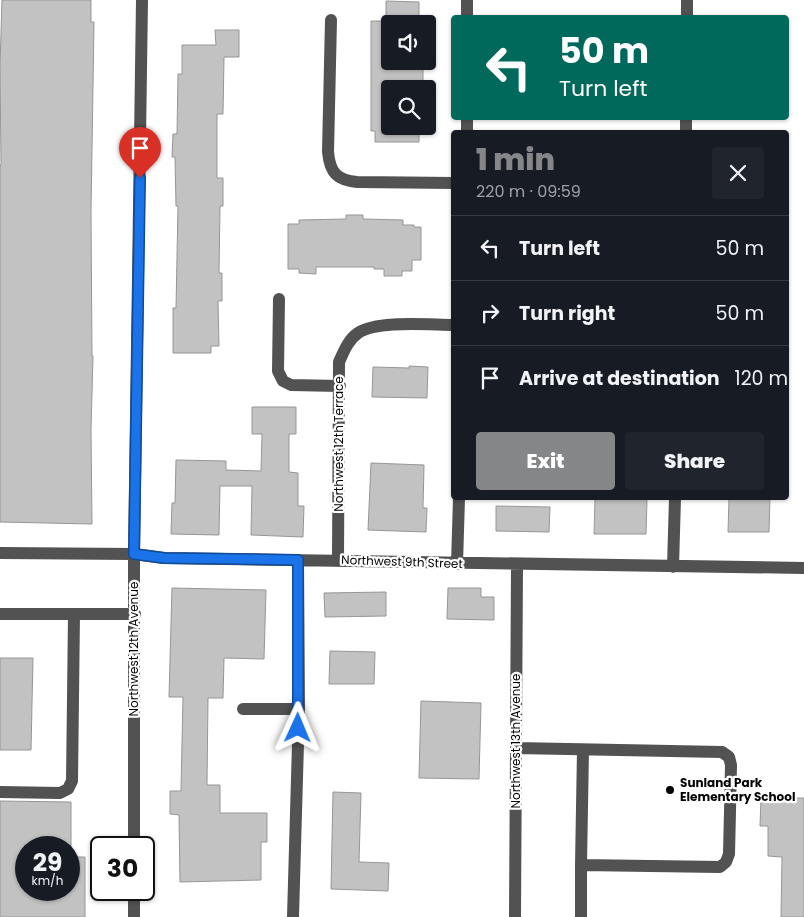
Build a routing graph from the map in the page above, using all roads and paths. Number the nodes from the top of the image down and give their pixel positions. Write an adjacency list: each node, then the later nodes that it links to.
1 (142, 0): 14 (street, Northwest 12th Avenue)
2 (467, 0): 4 (street)
3 (687, 0): 5 (street)
4 (467, 15)
5 (687, 15)
6 (331, 20): 7 (street)
7 (451, 183)
8 (279, 299): 10 (street)
9 (451, 325): 10 (street, Northwest 12th Terrace)
10 (340, 386): 16 (street, Northwest 12th Terrace)
11 (459, 500): 17 (street)
12 (676, 500): 19 (street)
13 (0, 553): 14 (street, Northwest 9th Street)
14 (134, 554): 15 (street, Northwest 9th Street); 23 (street, Northwest 12th Avenue)
15 (298, 560): 16 (street, Northwest 9th Street); 25 (street)
16 (338, 560): 17 (street, Northwest 9th Street)
17 (457, 564): 18 (street, Northwest 9th Street)
18 (517, 565): 19 (street, Northwest 9th Street); 26 (street, Northwest 13th Avenue)
19 (673, 567): 20 (street, Northwest 9th Street)
20 (804, 568)
21 (0, 614): 22 (street)
22 (74, 614): 23 (street); 28 (street)
23 (134, 614): 29 (street, Northwest 12th Avenue)
24 (243, 708): 25 (street)
25 (299, 710): 33 (street)
26 (516, 748): 27 (street); 34 (street, Northwest 13th Avenue)
27 (583, 750): 30 (street); 30 (street)
28 (0, 792)
29 (134, 836)
30 (581, 866): 35 (street)
31 (134, 901): 32 (street)
32 (134, 917)
33 (293, 917)
34 (514, 917)
35 (581, 917)

